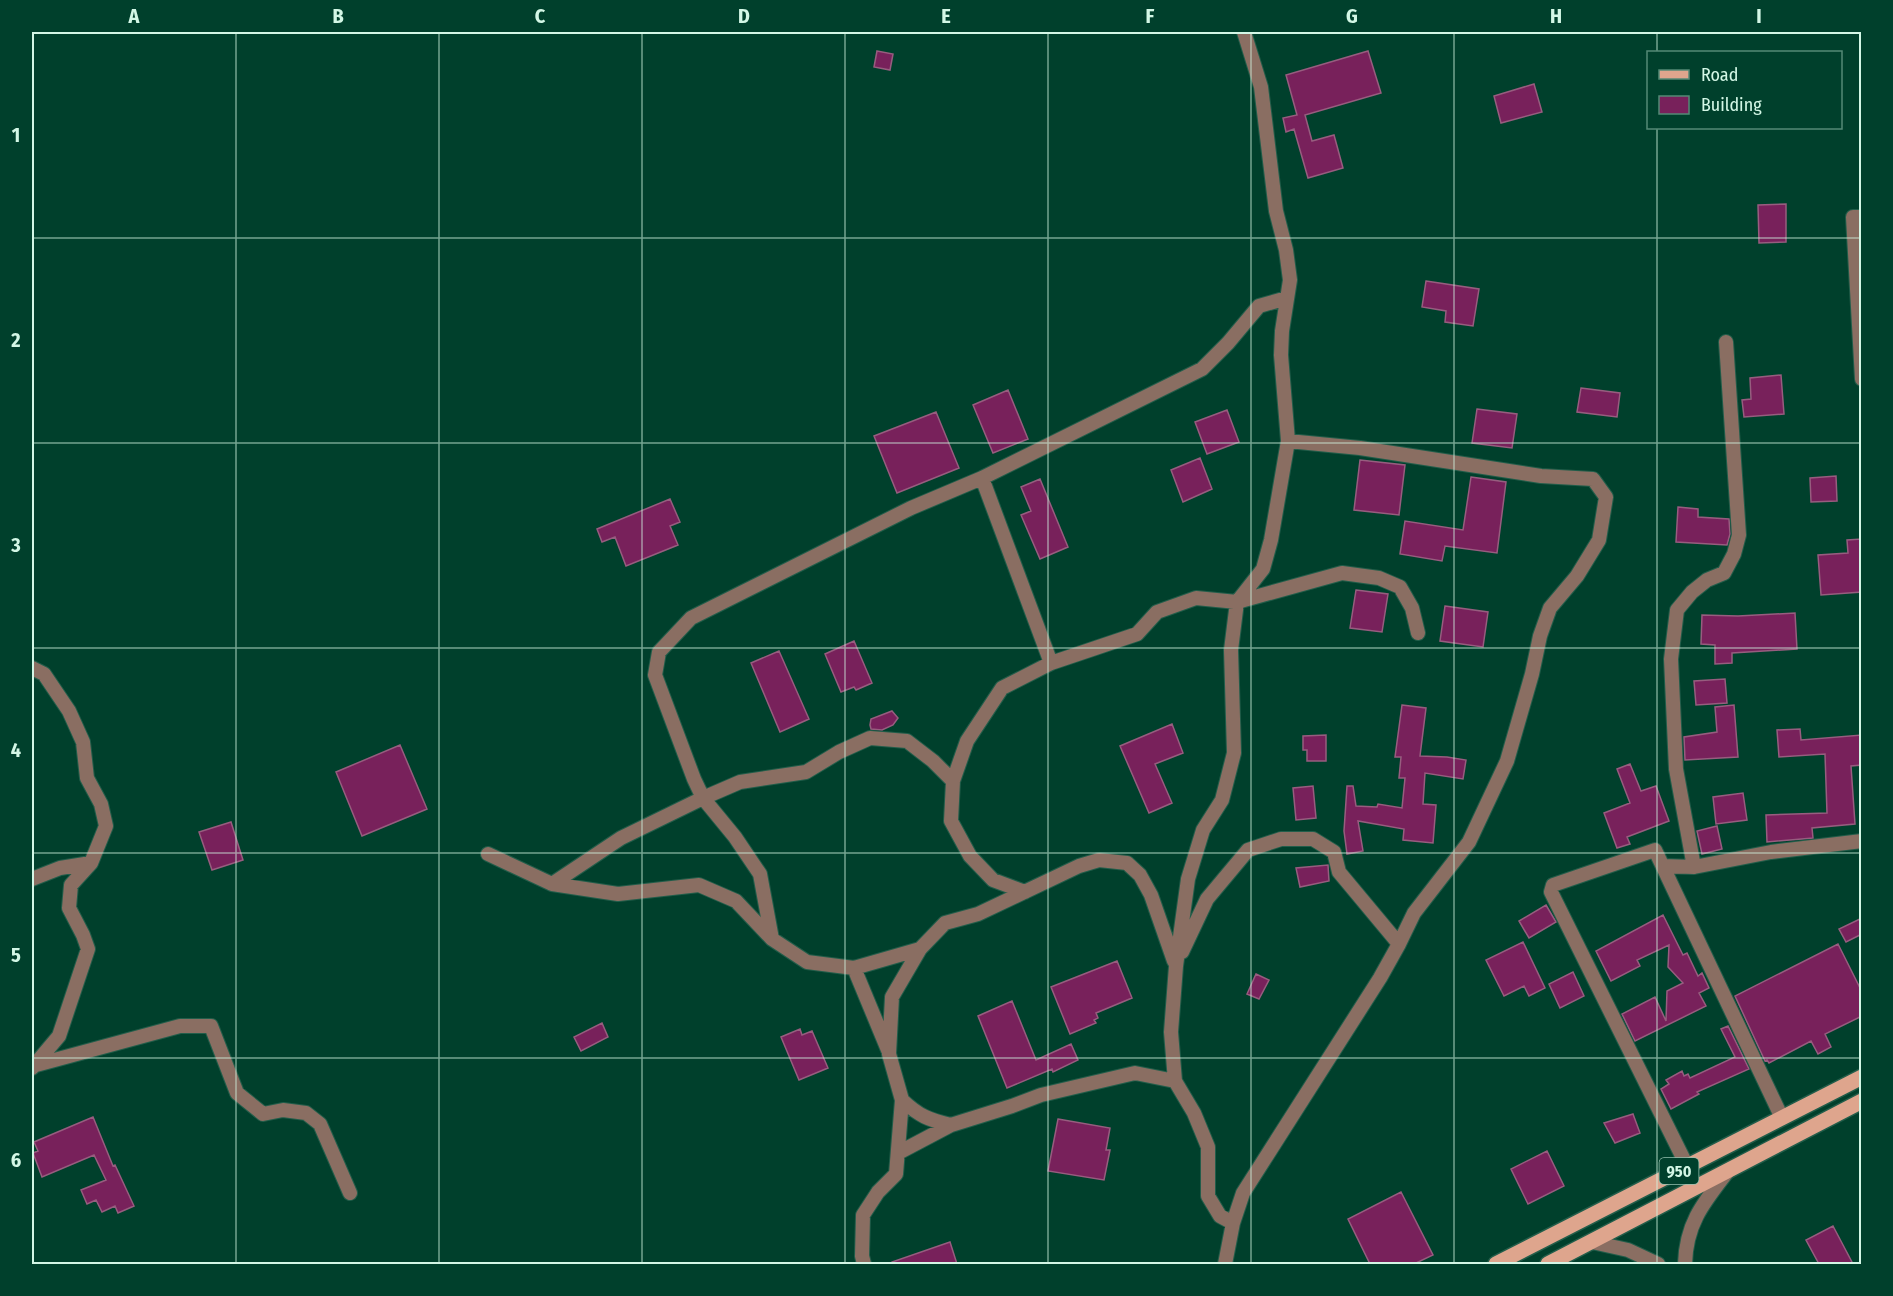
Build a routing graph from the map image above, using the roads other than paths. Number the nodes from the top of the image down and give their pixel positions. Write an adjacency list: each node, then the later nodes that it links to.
1 (1244, 32): 3 (street)
2 (1862, 217): 5 (street)
3 (1287, 298): 6 (street); 7 (street)
4 (1726, 342): 18 (street)
5 (1862, 379)
6 (1288, 441): 8 (street); 23 (street)
7 (982, 478): 10 (street); 13 (street)
8 (1238, 602): 9 (street); 10 (street); 25 (street)
9 (1419, 633)
10 (1051, 663): 12 (street)
11 (32, 668): 16 (street)
12 (953, 781): 13 (street); 21 (street)
13 (703, 798): 20 (street); 22 (street)
14 (1862, 841): 18 (street)
15 (488, 854): 20 (street)
16 (91, 863): 19 (street); 28 (street)
17 (1663, 866): 18 (street); 33 (street); 36 (street)
18 (1694, 867)
19 (32, 879)
20 (552, 884): 22 (street)
21 (1025, 892): 24 (street); 25 (street)
22 (772, 939): 26 (street)
23 (1399, 944): 25 (street); 39 (street)
24 (920, 949): 26 (street); 27 (street)
25 (1176, 966): 30 (street)
26 (855, 968): 27 (street)
27 (889, 1054): 31 (street)
28 (33, 1066): 38 (street)
29 (1862, 1077): 33 (main road, 950)
30 (1175, 1081): 34 (street); 39 (street)
31 (902, 1100): 34 (street); 35 (street)
32 (1862, 1101): 37 (main road, 950)
33 (1782, 1118): 36 (main road, 950)
34 (951, 1125): 35 (street)
35 (898, 1153): 41 (street)
36 (1687, 1166): 43 (main road, 950)
37 (1729, 1170): 40 (main road, 950); 46 (street)
38 (350, 1193)
39 (1233, 1223): 42 (street)
40 (1592, 1242): 44 (main road, 950); 45 (street)
41 (864, 1264)
42 (1225, 1264)
43 (1496, 1264)
44 (1548, 1264)
45 (1658, 1264)
46 (1685, 1264)

